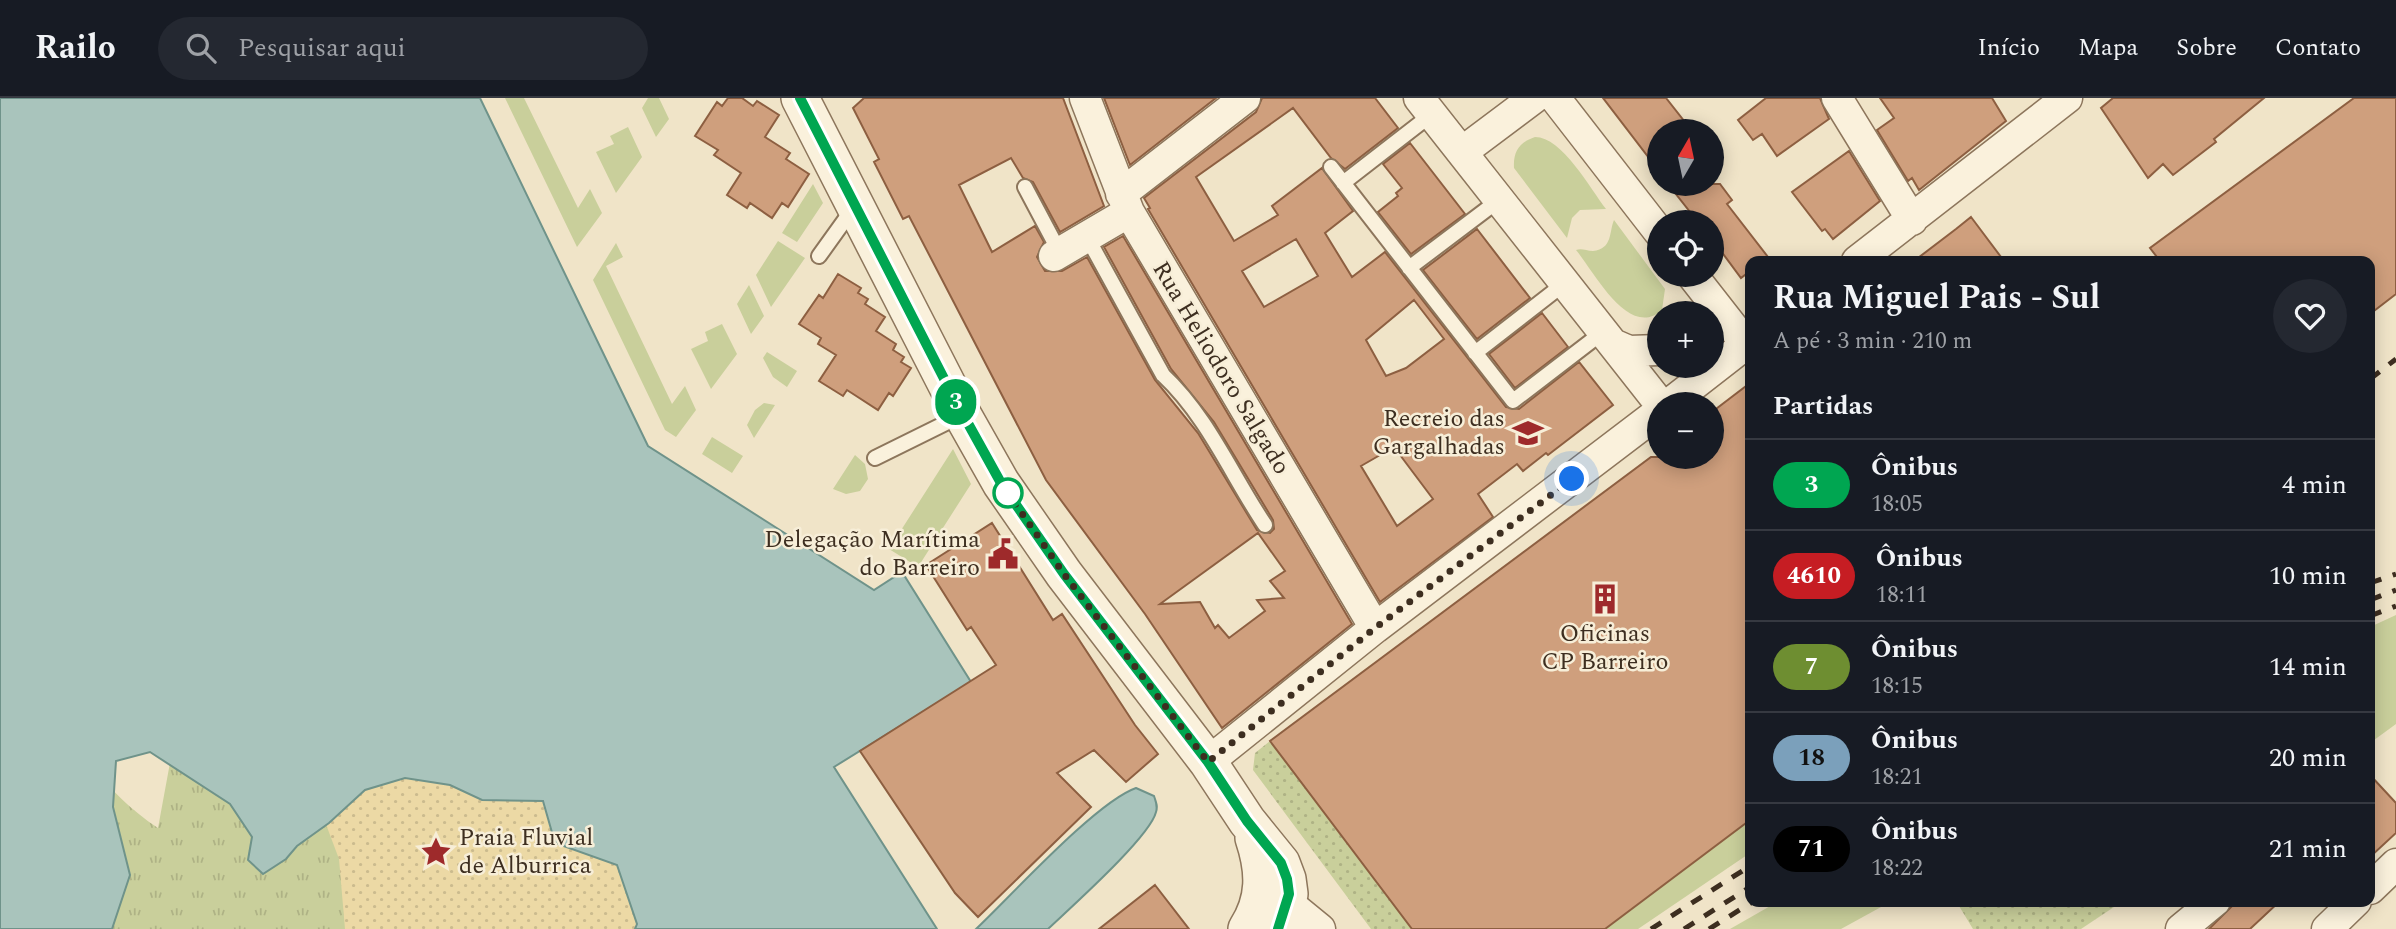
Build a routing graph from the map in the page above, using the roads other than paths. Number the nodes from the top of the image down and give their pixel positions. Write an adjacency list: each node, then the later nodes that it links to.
1 (800, 98): 15 (street)
2 (1085, 98): 14 (street, Rua Heliodoro Salgado)
3 (1245, 98): 14 (street)
4 (1534, 98): 9 (street)
5 (1555, 98): 16 (street)
6 (1838, 98): 17 (street)
7 (2067, 98): 17 (street)
8 (1426, 106): 9 (street); 11 (lane)
9 (1462, 152): 13 (street)
10 (1331, 167): 11 (lane)
11 (1343, 183): 22 (lane)
12 (1025, 187): 19 (lane)
13 (1499, 200): 22 (lane); 23 (street)
14 (1125, 203): 18 (street); 36 (street, Rua Heliodoro Salgado)
15 (858, 211): 20 (lane); 32 (street)
16 (1647, 217)
17 (1912, 220): 21 (street)
18 (1087, 237): 19 (street); 35 (lane)
19 (1057, 254)
20 (819, 256)
21 (1864, 256)
22 (1409, 268): 29 (lane)
23 (1565, 283): 25 (street); 29 (lane)
24 (1701, 287): 26 (street)
25 (1608, 338): 28 (street); 29 (lane); 30 (street)
26 (1745, 339)
27 (1745, 345): 31 (street)
28 (1647, 350)
29 (1475, 353)
30 (1651, 392)
31 (1685, 392)
32 (962, 414): 34 (lane); 37 (street)
33 (1647, 421): 36 (street)
34 (875, 458)
35 (1265, 525)
36 (1375, 628): 37 (street)
37 (1208, 762): 42 (street)
38 (2396, 864): 39 (street)
39 (2375, 884)
40 (2208, 907): 45 (street)
41 (2350, 907): 46 (street)
42 (1276, 908): 43 (street); 44 (street)
43 (1247, 929)
44 (1320, 929)
45 (2180, 929)
46 (2327, 929)

